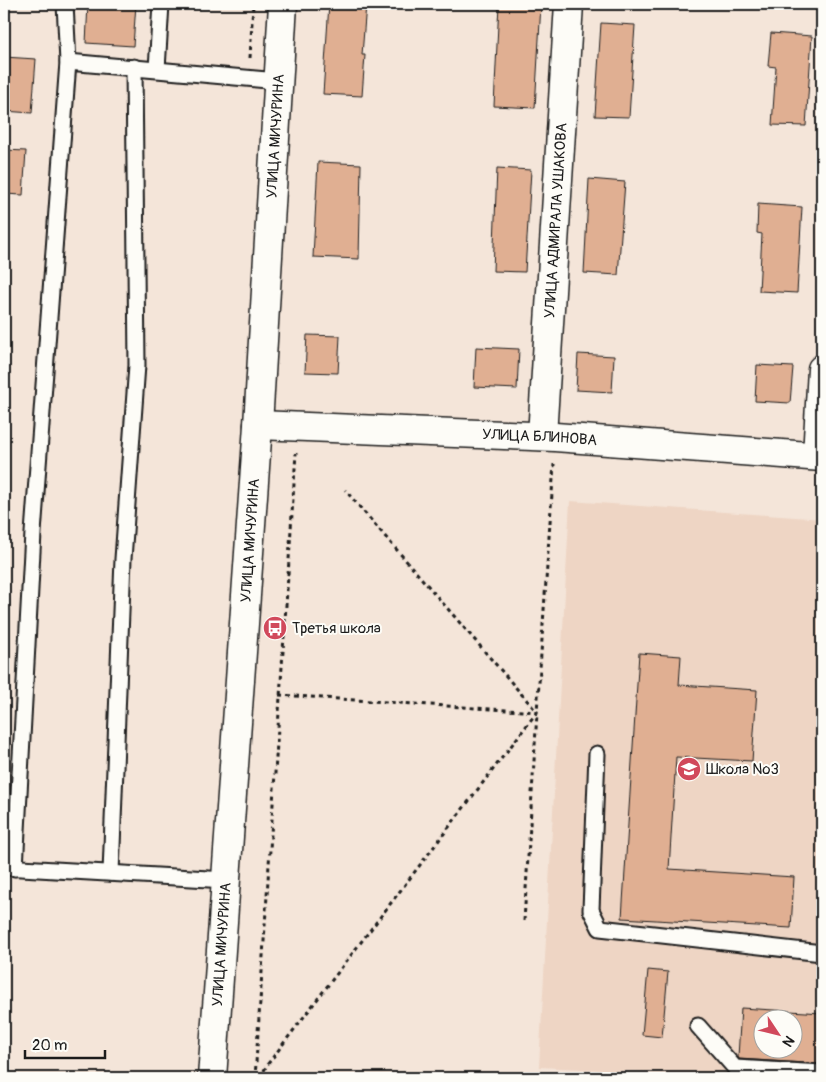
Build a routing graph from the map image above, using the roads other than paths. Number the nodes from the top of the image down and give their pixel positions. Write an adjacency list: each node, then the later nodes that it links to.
1 (65, 4): 5 (lane)
2 (160, 4): 7 (lane)
3 (283, 4): 8 (street, УЛИЦА МИЧУРИНА)
4 (569, 4): 11 (street, УЛИЦА АДМИРАЛА УШАКОВА)
5 (68, 62): 6 (lane); 14 (lane)
6 (134, 68): 7 (lane); 15 (lane)
7 (157, 69): 8 (lane)
8 (278, 81): 10 (street, УЛИЦА МИЧУРИНА)
9 (822, 369): 12 (street)
10 (258, 425): 11 (street, УЛИЦА БЛИНОВА); 16 (street, УЛИЦА МИЧУРИНА)
11 (549, 437): 12 (street, УЛИЦА БЛИНОВА)
12 (820, 457)
13 (597, 754): 17 (lane)
14 (10, 868): 15 (lane)
15 (111, 873): 16 (lane)
16 (226, 880): 20 (street, УЛИЦА МИЧУРИНА)
17 (822, 953)
18 (698, 1026): 19 (lane)
19 (822, 1073)
20 (212, 1078)

